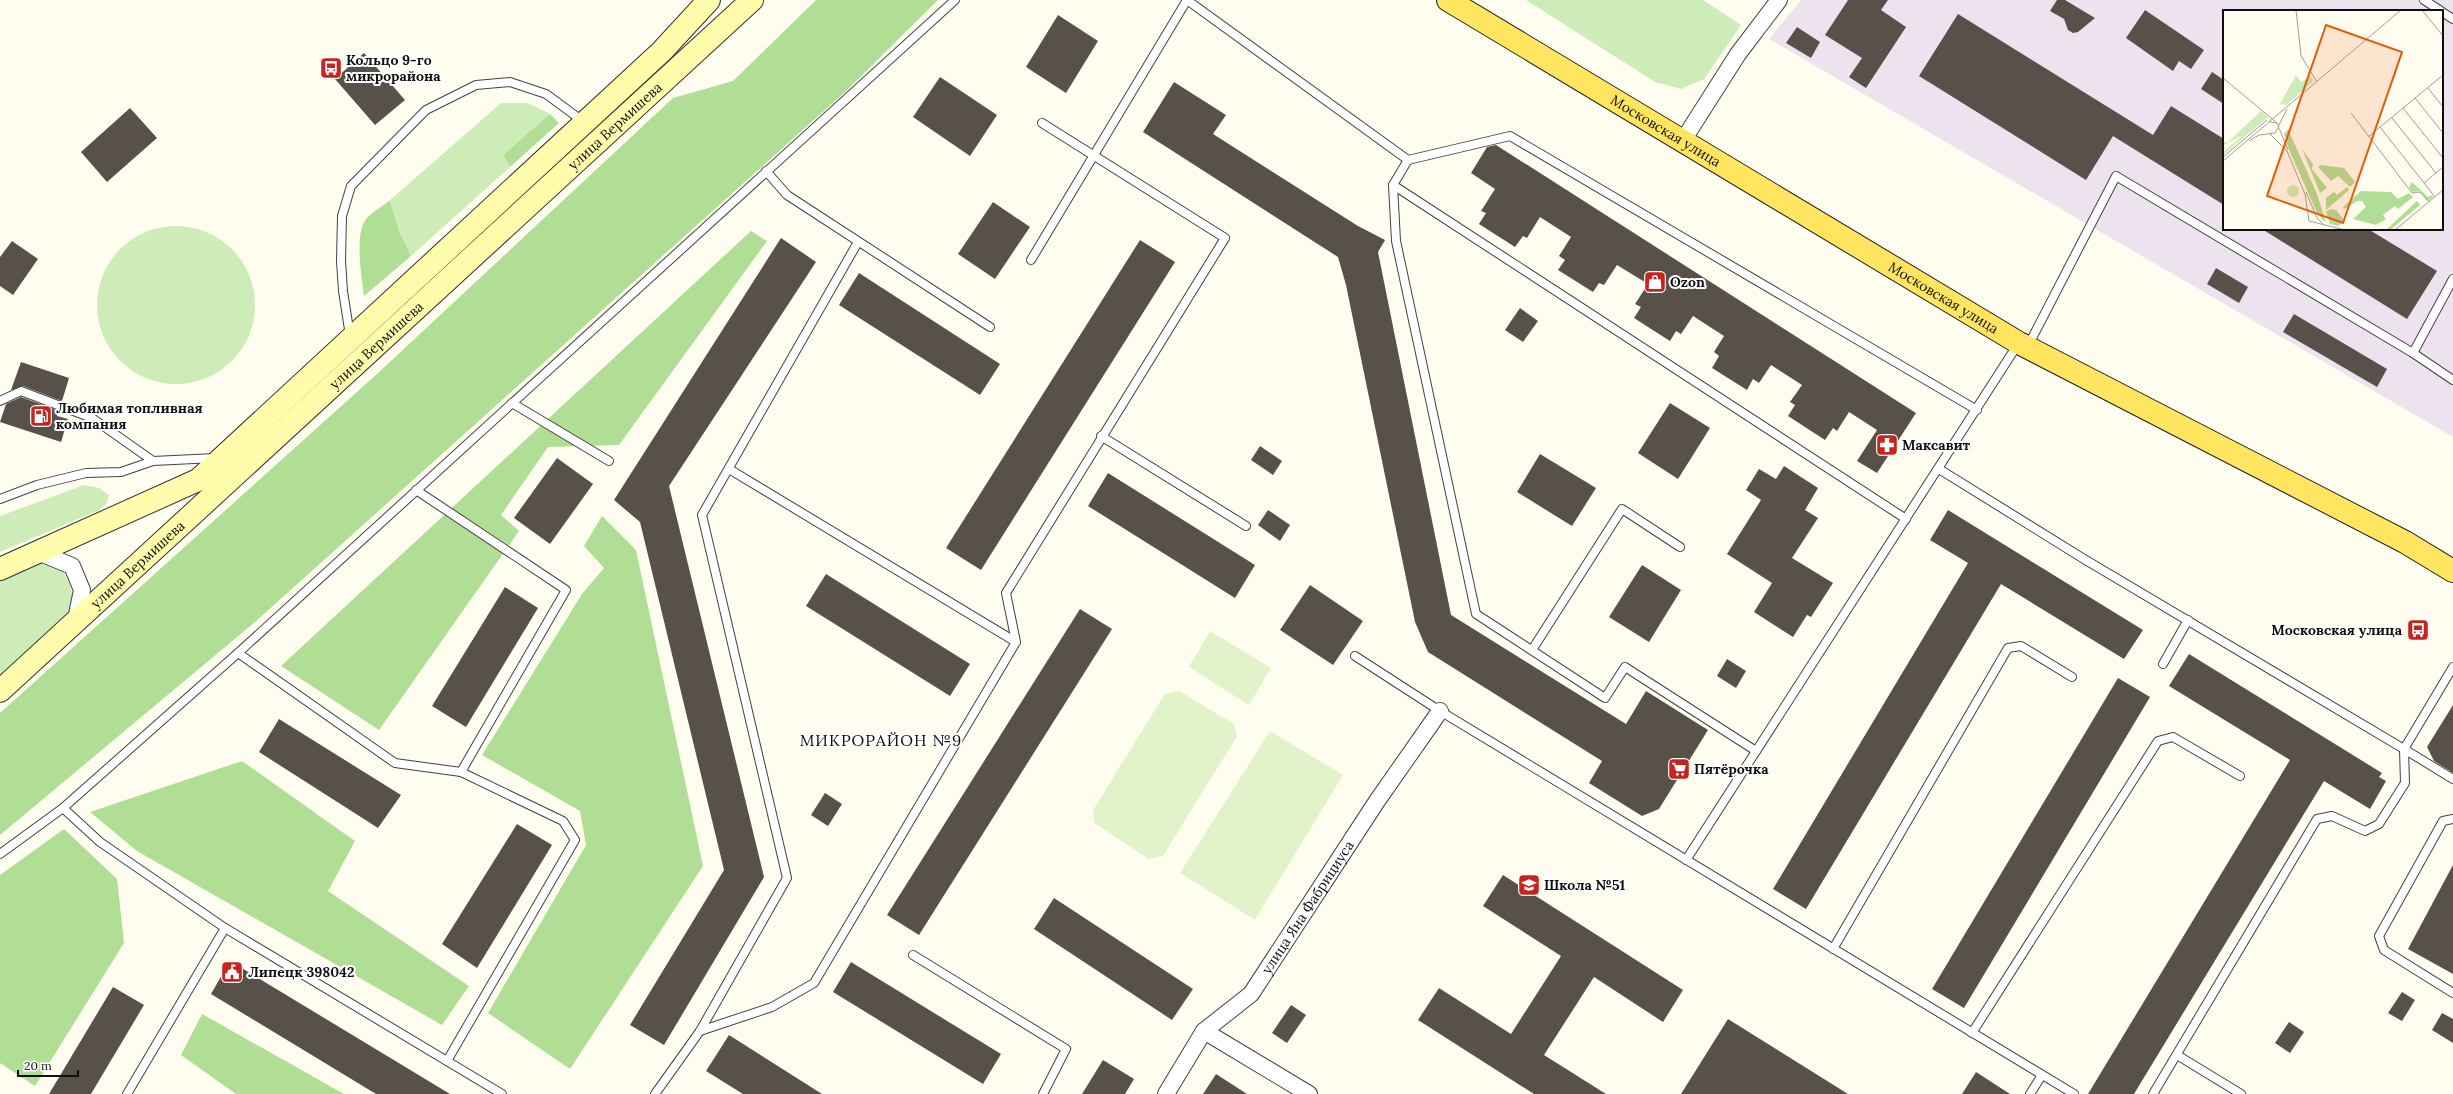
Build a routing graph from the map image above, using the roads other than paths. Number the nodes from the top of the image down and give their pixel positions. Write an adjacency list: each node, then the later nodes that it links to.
1 (709, 0): 11 (main road, улица Вермишева)
2 (752, 0): 44 (main road, улица Вермишева)
3 (956, 0): 16 (lane)
4 (1187, 0): 14 (lane); 15 (lane)
5 (1448, 0): 13 (main road, Московская улица)
6 (1779, 0): 13 (street)
7 (2424, 0): 8 (lane)
8 (2439, 10)
9 (2443, 12): 10 (lane)
10 (2453, 19)
11 (585, 123): 22 (main road, улица Вермишева); 22 (lane)
12 (1042, 123): 14 (lane)
13 (1682, 142): 23 (main road, Московская улица)
14 (1094, 155): 19 (lane); 29 (lane)
15 (1408, 160): 17 (lane); 28 (lane)
16 (766, 171): 18 (lane); 27 (lane)
17 (1394, 186): 37 (lane); 46 (lane)
18 (858, 242): 21 (lane); 33 (lane)
19 (1032, 260)
20 (2453, 278): 24 (lane)
21 (990, 328)
22 (351, 339): 30 (main road, улица Вермишева)
23 (2024, 344): 24 (lane); 28 (lane); 42 (main road, Московская улица)
24 (2413, 353): 25 (lane)
25 (2453, 380)
26 (0, 401): 31 (lane)
27 (512, 403): 32 (lane); 35 (lane)
28 (1977, 410): 34 (lane)
29 (1101, 436): 38 (lane); 45 (lane)
30 (222, 458): 31 (lane); 40 (main road, улица Вермишева)
31 (153, 461): 36 (lane)
32 (609, 461)
33 (729, 469): 45 (lane); 67 (lane)
34 (1939, 469): 37 (lane); 43 (lane)
35 (416, 490): 47 (lane); 56 (lane)
36 (0, 499)
37 (1906, 519): 55 (lane)
38 (1246, 526)
39 (1680, 547): 46 (lane)
40 (38, 552): 41 (main road, улица Вермишева); 44 (street)
41 (0, 569)
42 (2453, 571)
43 (2188, 620): 49 (lane); 54 (lane)
44 (75, 624): 52 (main road, улица Вермишева)
45 (1016, 642): 67 (lane)
46 (1532, 650): 55 (lane)
47 (238, 653): 56 (lane); 59 (lane)
48 (1355, 656): 53 (lane)
49 (2164, 664)
50 (2453, 667): 54 (lane)
51 (2072, 677): 64 (lane)
52 (0, 691)
53 (1440, 711): 62 (lane); 68 (street, улица Яна Фабрициуса)
54 (2404, 749): 58 (lane); 70 (lane)
55 (1756, 751): 62 (lane)
56 (461, 772): 71 (lane)
57 (2240, 776): 69 (lane)
58 (2453, 779)
59 (63, 808): 61 (lane); 63 (lane)
60 (2453, 819): 66 (lane)
61 (0, 854)
62 (1686, 860): 64 (lane)
63 (225, 928): 71 (lane); 73 (lane)
64 (1833, 949): 69 (lane)
65 (914, 955): 76 (lane)
66 (2453, 993)
67 (700, 1031): 75 (lane)
68 (1204, 1031): 77 (street, улица Яна Фабрициуса); 78 (street)
69 (1972, 1033): 72 (lane)
70 (2177, 1055): 81 (lane); 82 (lane)
71 (447, 1061): 74 (lane)
72 (2042, 1075): 79 (lane); 80 (lane)
73 (127, 1094)
74 (502, 1094)
75 (655, 1094)
76 (1043, 1094)
77 (1166, 1094)
78 (1309, 1094)
79 (2030, 1094)
80 (2074, 1094)
81 (2153, 1094)
82 (2241, 1094)

